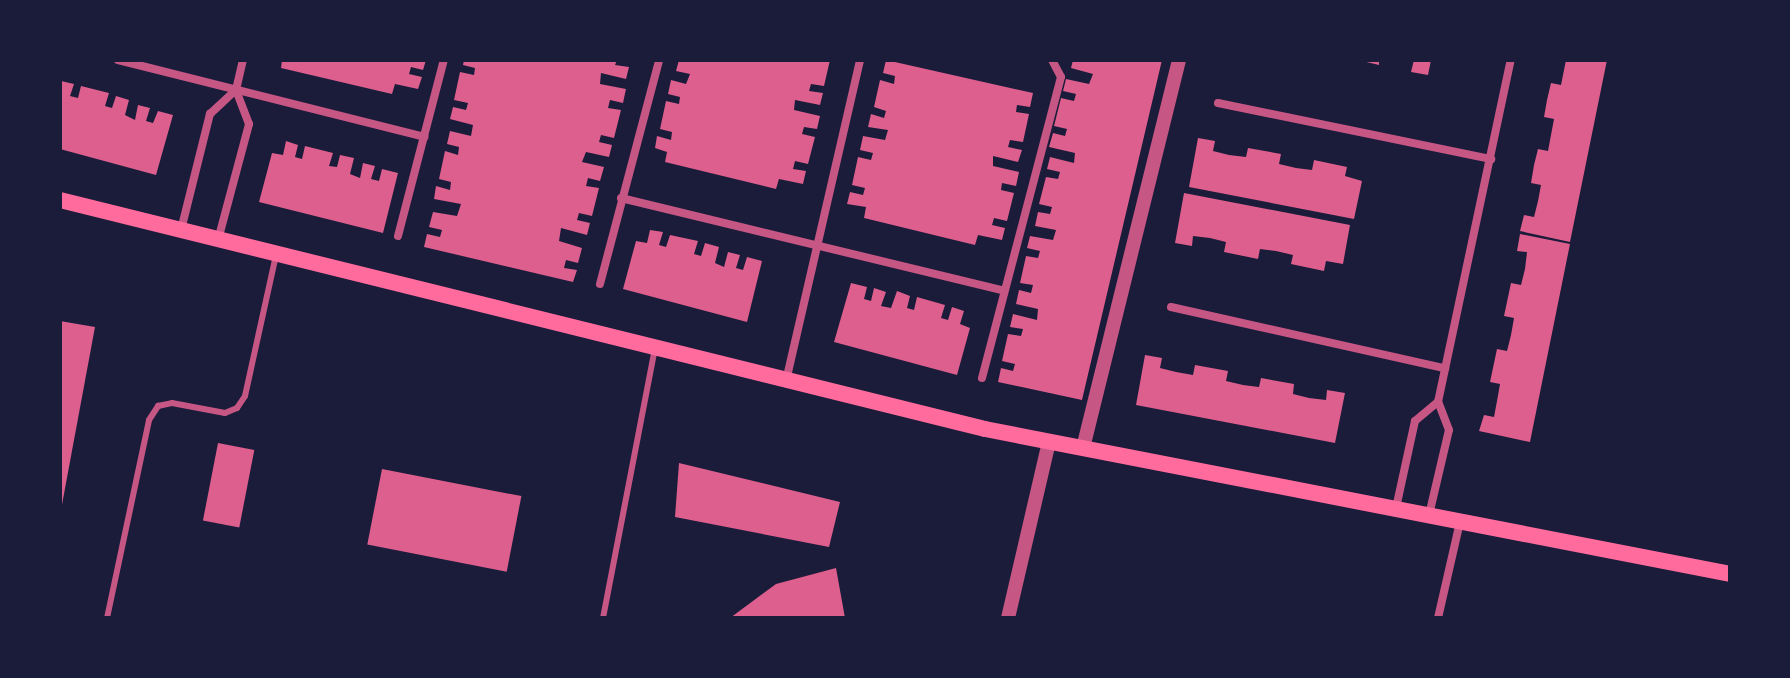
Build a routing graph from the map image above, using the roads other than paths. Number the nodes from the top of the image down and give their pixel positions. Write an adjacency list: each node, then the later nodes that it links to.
1 (118, 60): 9 (street)
2 (243, 60): 9 (street)
3 (444, 60): 11 (street)
4 (659, 60): 13 (street)
5 (860, 60): 18 (street)
6 (1052, 60): 21 (street)
7 (1179, 60): 29 (street)
8 (1511, 60): 12 (street)
9 (236, 90): 11 (street); 15 (street); 17 (street)
10 (1218, 103): 12 (street)
11 (424, 137): 16 (street)
12 (1491, 159): 24 (street)
13 (621, 198): 18 (street); 20 (street)
14 (60, 200): 15 (main road)
15 (180, 231): 17 (main road)
16 (398, 236)
17 (218, 240): 19 (main road)
18 (817, 247): 21 (street); 26 (street)
19 (276, 255): 23 (main road); 34 (lane)
20 (600, 284)
21 (1004, 291): 25 (street)
22 (1171, 307): 24 (street)
23 (655, 348): 26 (main road); 35 (lane)
24 (1445, 368): 27 (street)
25 (982, 378)
26 (786, 381): 28 (main road)
27 (1438, 402): 30 (street); 31 (street)
28 (1049, 442): 29 (main road); 36 (street)
29 (1083, 448): 30 (main road)
30 (1396, 509): 31 (main road)
31 (1429, 515): 32 (main road)
32 (1460, 521): 33 (main road); 37 (street)
33 (1730, 574)
34 (107, 618)
35 (603, 618)
36 (1008, 618)
37 (1438, 618)

